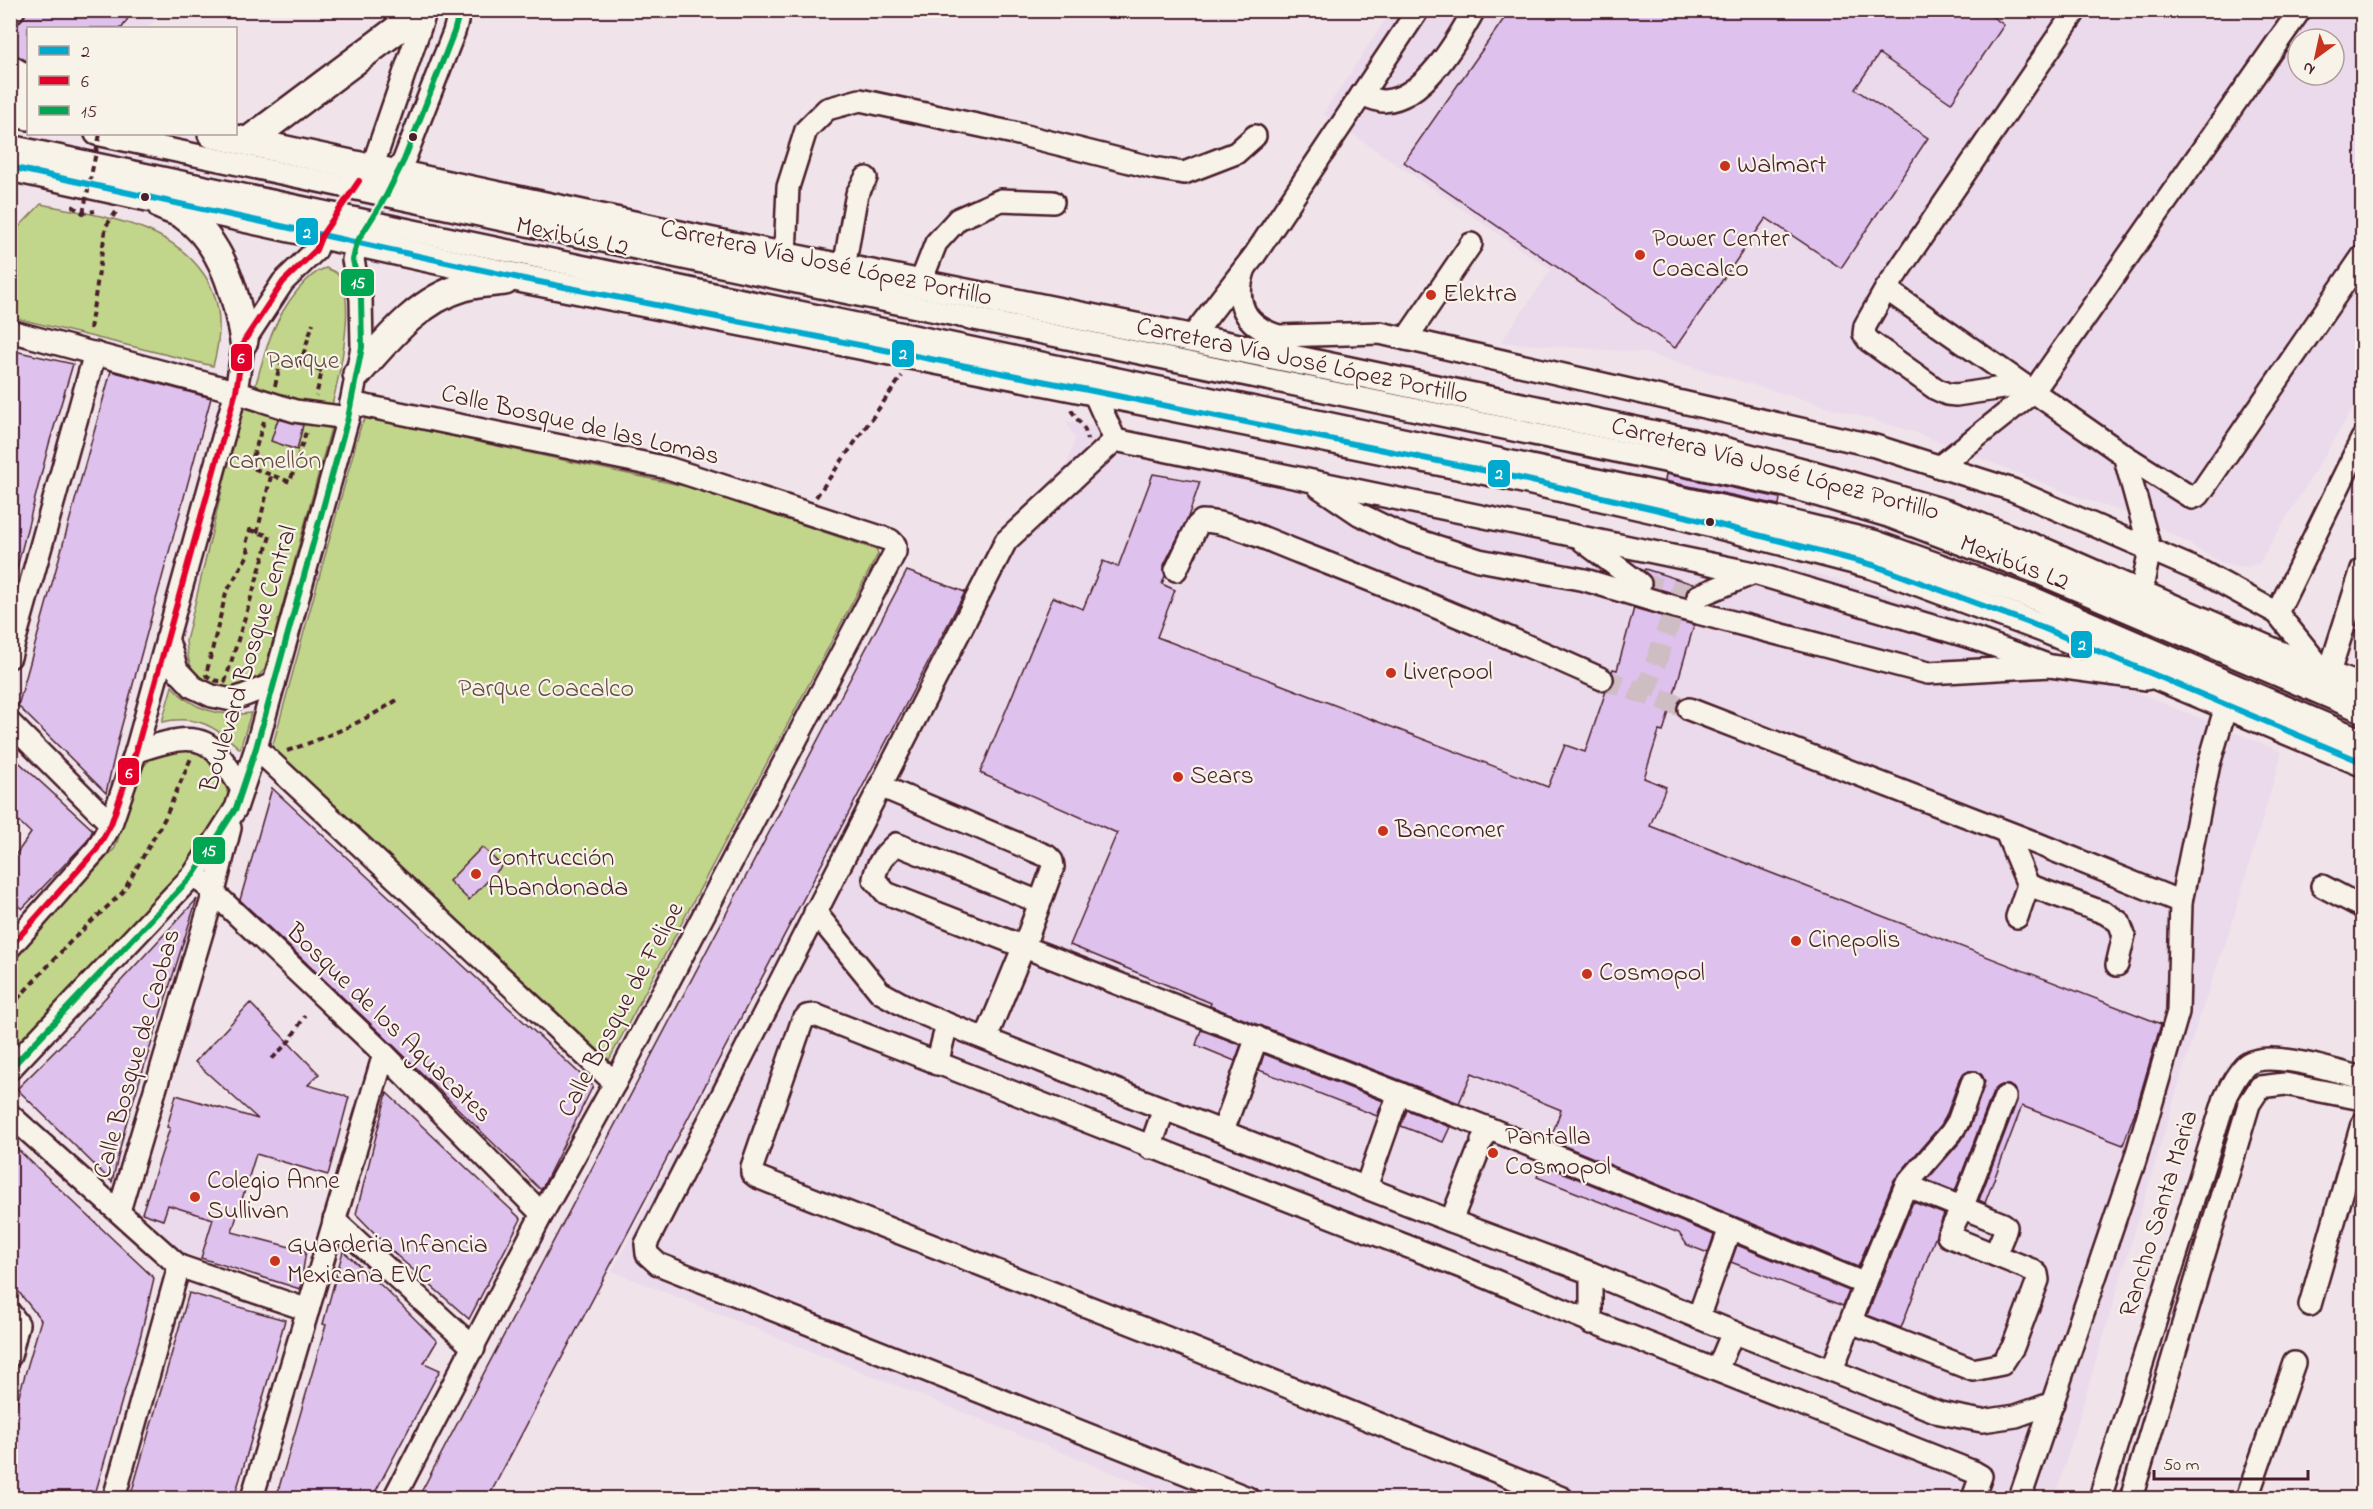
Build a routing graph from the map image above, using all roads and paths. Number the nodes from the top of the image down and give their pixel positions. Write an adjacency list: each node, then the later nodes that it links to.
1 (14, 10): 9 (street)
2 (424, 10): 21 (main road); 24 (street)
3 (438, 10): 8 (street)
4 (1418, 10): 13 (street)
5 (1474, 10): 13 (street)
6 (2076, 10): 39 (street)
7 (2300, 10): 52 (street)
8 (459, 13): 26 (street)
9 (10, 14)
10 (10, 66): 11 (street)
11 (27, 75)
12 (10, 93): 14 (main road)
13 (1362, 94): 36 (street)
14 (27, 97)
15 (10, 115): 16 (street)
16 (27, 119)
17 (98, 135): 29 (path, bridge)
18 (104, 135): 24 (street)
19 (217, 135): 21 (main road, Carretera Vía José López Portillo)
20 (1255, 136): 33 (street)
21 (248, 141): 24 (main road, Carretera Vía José López Portillo)
22 (10, 146): 30 (street)
23 (10, 167): 27 (main road)
24 (361, 178): 26 (main road, Carretera Vía José López Portillo); 30 (street)
25 (866, 178): 35 (street)
26 (392, 185): 31 (street); 33 (main road, Carretera Vía José López Portillo); 89 (street, Mexibús L2)
27 (121, 198): 30 (main road); 41 (path); 46 (main road)
28 (1053, 202): 38 (street)
29 (83, 213)
30 (329, 224): 31 (main road); 46 (street)
31 (360, 241): 37 (main road); 51 (street, Boulevard Bosque Central); 91 (street, Mexibús L2)
32 (1471, 244): 45 (street)
33 (785, 256): 35 (main road, Carretera Vía José López Portillo)
34 (2362, 257): 62 (street)
35 (844, 268): 38 (main road, Carretera Vía José López Portillo)
36 (1245, 268): 43 (street); 44 (street)
37 (524, 279): 51 (main road); 55 (main road)
38 (920, 284): 44 (main road, Carretera Vía José López Portillo)
39 (1886, 289): 52 (street); 52 (street)
40 (313, 323): 49 (path)
41 (90, 329)
42 (10, 332): 47 (street, Calle Bosque de las Lomas)
43 (1294, 336): 45 (street); 48 (street)
44 (1191, 338): 48 (main road, Carretera Vía José López Portillo)
45 (1406, 339): 63 (street)
46 (244, 341): 53 (street)
47 (95, 353): 53 (street, Calle Bosque de las Lomas); 79 (street)
48 (1264, 353): 75 (main road, Carretera Vía José López Portillo)
49 (300, 365): 54 (path); 56 (path)
50 (904, 373): 66 (path)
51 (357, 374): 57 (street, Boulevard Bosque Central)
52 (2027, 389): 62 (street); 63 (street)
53 (236, 391): 57 (street, Calle Bosque de las Lomas); 78 (street)
54 (274, 391)
55 (1093, 391): 61 (street); 83 (main road)
56 (315, 402)
57 (350, 410): 66 (street, Calle Bosque de las Lomas); 84 (street, Boulevard Bosque Central)
58 (266, 416): 64 (path)
59 (309, 426): 64 (path)
60 (2362, 439): 77 (street)
61 (1115, 440): 65 (street); 96 (street)
62 (2124, 455): 70 (street)
63 (1939, 467): 70 (street)
64 (271, 476): 67 (path)
65 (1311, 482): 68 (street); 80 (street)
66 (805, 512): 69 (street, Calle Bosque de las Lomas)
67 (257, 532): 67 (path)
68 (1578, 537): 73 (street); 74 (street)
69 (895, 546): 122 (street, Calle Bosque de Felipe)
70 (2150, 549): 75 (street); 77 (street)
71 (2362, 569): 81 (street)
72 (1176, 570): 82 (street)
73 (1754, 573): 76 (street); 80 (street)
74 (1640, 584)
75 (2141, 593): 81 (main road, Carretera Vía José López Portillo)
76 (1698, 596)
77 (2277, 613): 81 (street)
78 (166, 638): 84 (street); 92 (street)
79 (10, 657)
80 (2050, 666): 83 (street)
81 (2328, 676): 85 (main road, Carretera Vía José López Portillo)
82 (1602, 679)
83 (2171, 682): 87 (main road)
84 (274, 684): 93 (street, Boulevard Bosque Central)
85 (2362, 688)
86 (400, 698): 93 (path)
87 (2226, 706): 95 (main road); 105 (street)
88 (1689, 709): 99 (street)
89 (2362, 711)
90 (10, 723): 98 (street)
91 (2362, 740)
92 (136, 752): 97 (street); 98 (street)
93 (261, 753): 97 (street, Boulevard Bosque Central); 122 (street)
94 (192, 755): 112 (path)
95 (2362, 762)
96 (880, 786): 104 (street); 107 (street)
97 (239, 798): 100 (street, Boulevard Bosque Central); 103 (street, Calle Bosque de Caobas)
98 (111, 824): 109 (street)
99 (2006, 832): 101 (street); 105 (street)
100 (194, 874): 103 (street, Bosque de los Aguacates); 120 (street, Boulevard Bosque Central)
101 (2028, 885): 108 (street); 111 (street)
102 (2322, 886): 106 (street)
103 (214, 892): 117 (street, Bosque de los Aguacates); 136 (street, Calle Bosque de Caobas)
104 (1039, 902): 110 (street); 110 (street)
105 (2181, 902): 157 (street)
106 (2362, 907)
107 (815, 912): 114 (street); 161 (street)
108 (2017, 917)
109 (13, 939)
110 (1024, 946): 115 (street); 116 (street)
111 (2117, 965)
112 (10, 1007)
113 (305, 1016): 118 (path)
114 (947, 1024): 116 (street); 119 (street)
115 (1257, 1037): 124 (street); 130 (street)
116 (986, 1038): 127 (street)
117 (384, 1054): 137 (street, Bosque de los Aguacates); 138 (street)
118 (272, 1059)
119 (937, 1064): 132 (street); 162 (street)
120 (10, 1069)
121 (2362, 1078): 165 (street, Rancho Santa Maria)
122 (615, 1083): 137 (street, Calle Bosque de Felipe)
123 (1972, 1083): 133 (street)
124 (1399, 1093): 131 (street); 134 (street)
125 (2005, 1097): 135 (street)
126 (2362, 1099): 166 (street, Rancho Santa Maria)
127 (1164, 1109): 130 (street); 132 (street)
128 (10, 1115): 136 (street)
129 (2362, 1124): 145 (street)
130 (1223, 1131): 134 (street)
131 (1483, 1140): 139 (street); 140 (street)
132 (1150, 1148): 150 (street)
133 (1906, 1185): 135 (street); 144 (street)
134 (1366, 1187): 139 (street)
135 (1962, 1208): 141 (street); 141 (street)
136 (119, 1211): 142 (street)
137 (542, 1214): 152 (street, Calle Bosque de Felipe)
138 (334, 1220): 146 (street); 152 (street)
139 (1451, 1221): 143 (street)
140 (1730, 1228): 144 (street); 148 (street)
141 (1995, 1255): 149 (street)
142 (179, 1266): 146 (street); 158 (street)
143 (1591, 1273): 148 (street); 150 (street)
144 (1865, 1284): 149 (street)
145 (2310, 1305)
146 (308, 1310): 159 (street)
147 (10, 1313): 153 (street)
148 (1698, 1318): 151 (street)
149 (1851, 1322): 156 (street)
150 (1592, 1323): 155 (street)
151 (1732, 1332): 155 (street); 156 (street)
152 (474, 1348): 160 (street, Calle Bosque de Felipe)
153 (10, 1356)
154 (2294, 1363): 167 (street)
155 (1717, 1370): 163 (street)
156 (1832, 1370): 157 (street)
157 (2053, 1403): 164 (street)
158 (114, 1498)
159 (252, 1498)
160 (394, 1498)
161 (1248, 1498)
162 (1562, 1498)
163 (1973, 1498)
164 (2020, 1498)
165 (2100, 1498)
166 (2132, 1498)
167 (2247, 1498)

